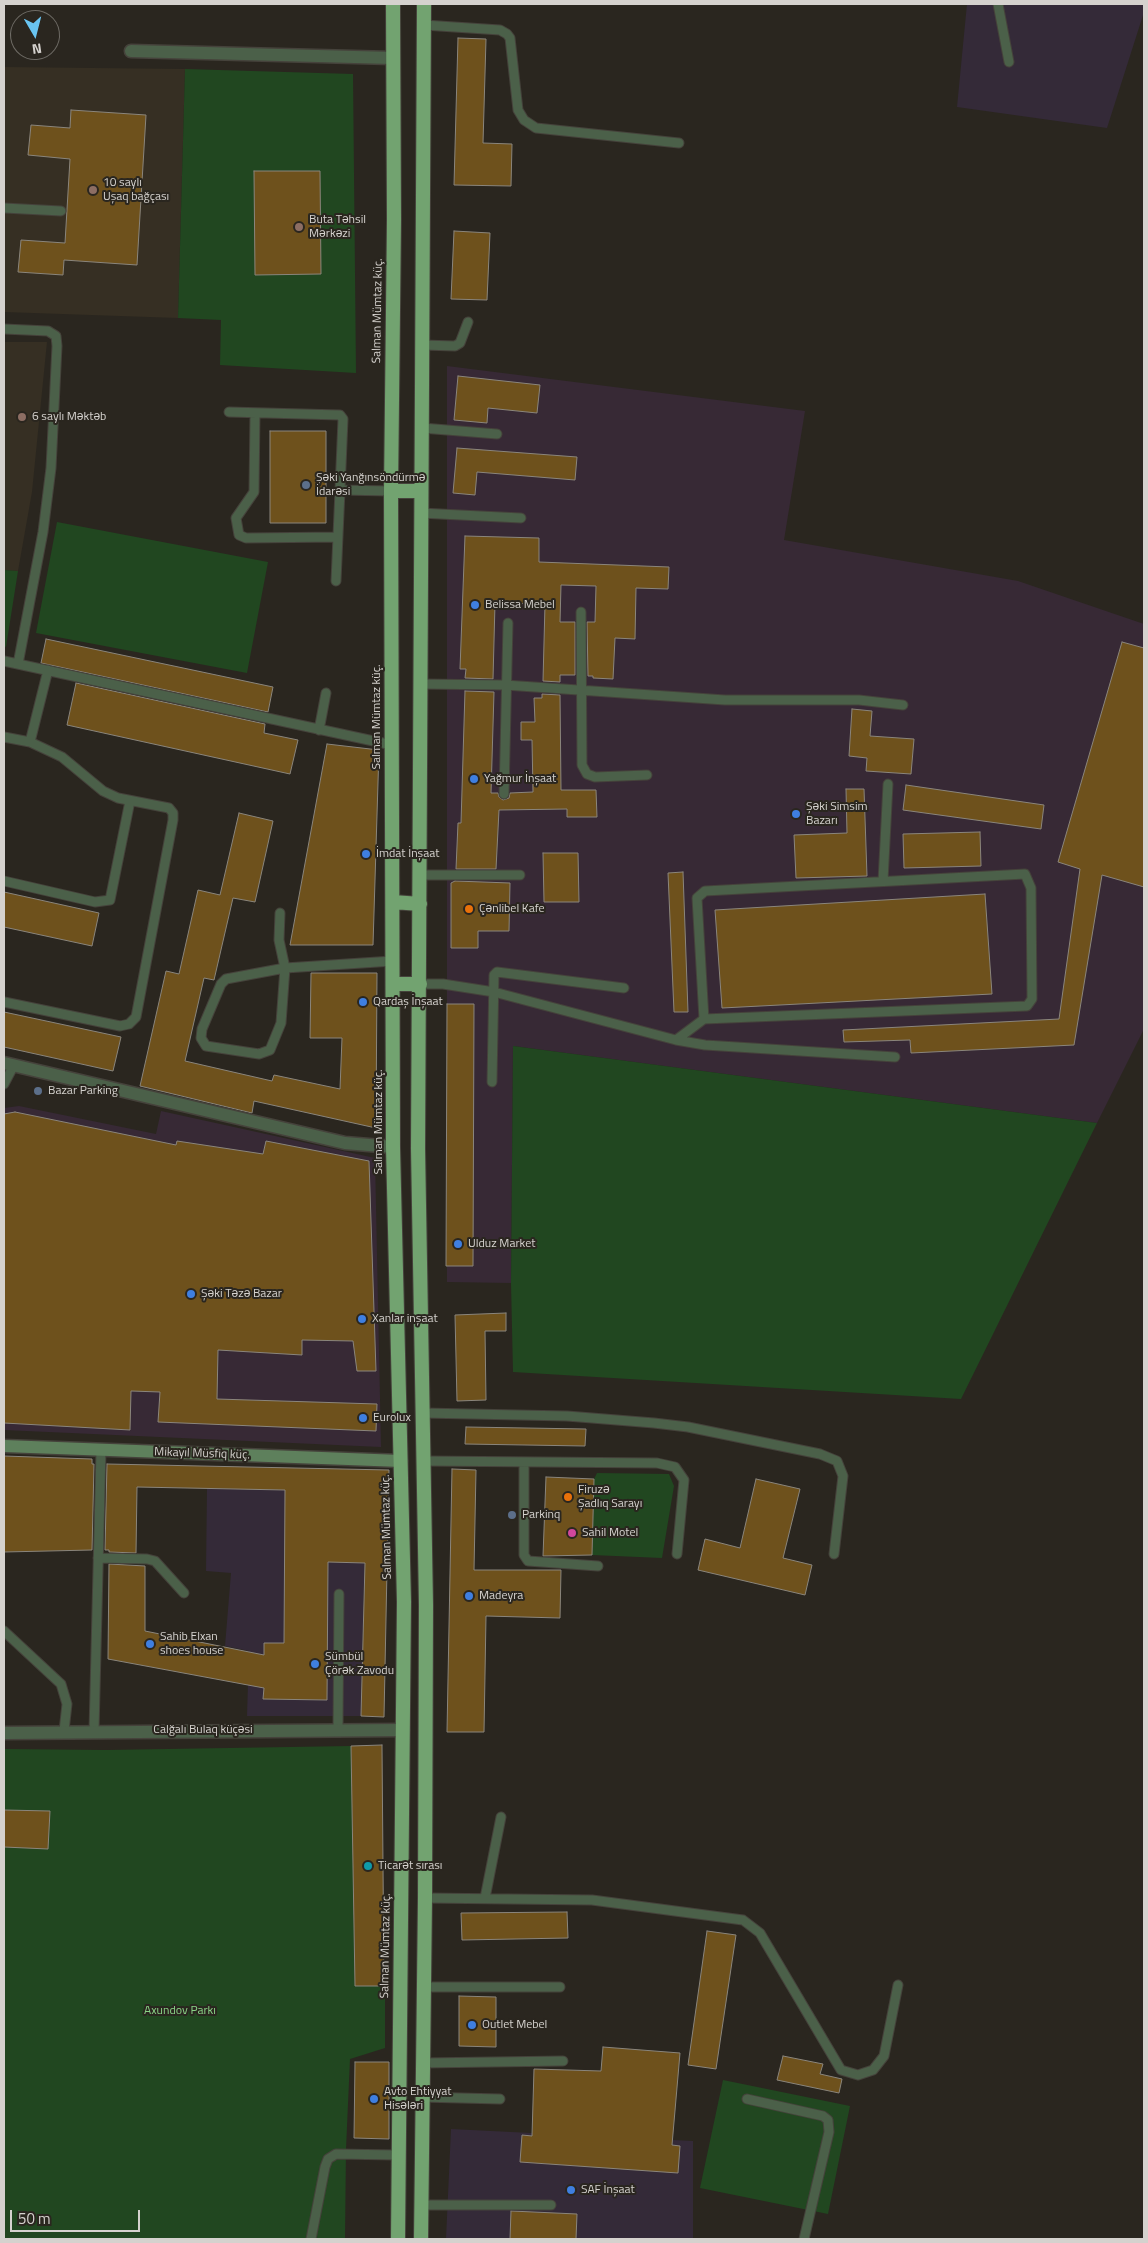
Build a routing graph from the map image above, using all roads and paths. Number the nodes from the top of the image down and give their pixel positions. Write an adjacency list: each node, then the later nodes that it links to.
1 (393, 4): 6 (highway, Salman Mümtaz küç.)
2 (424, 4): 4 (highway)
3 (998, 4): 7 (lane)
4 (424, 25): 8 (lane); 13 (highway)
5 (131, 51): 6 (street)
6 (392, 58): 19 (highway, Salman Mümtaz küç.)
7 (1009, 62)
8 (679, 143)
9 (4, 208): 10 (lane)
10 (61, 211)
11 (468, 322): 13 (lane)
12 (4, 329): 28 (lane)
13 (423, 345): 16 (highway)
14 (229, 412): 15 (lane)
15 (256, 412): 18 (lane); 23 (lane)
16 (422, 428): 17 (lane); 20 (highway)
17 (497, 434)
18 (340, 490): 19 (lane); 23 (lane)
19 (391, 490): 20 (highway); 37 (highway, Salman Mümtaz küç.)
20 (420, 491): 21 (highway)
21 (420, 513): 22 (lane); 30 (highway)
22 (521, 518)
23 (338, 537): 24 (lane)
24 (336, 581)
25 (581, 612): 38 (lane)
26 (508, 623): 31 (lane)
27 (4, 661): 28 (lane)
28 (18, 664): 29 (lane)
29 (48, 670): 34 (lane); 36 (lane)
30 (420, 684): 31 (lane); 42 (highway)
31 (505, 685): 33 (lane); 40 (lane)
32 (326, 693): 34 (lane)
33 (903, 705)
34 (319, 730): 37 (lane)
35 (4, 737): 36 (lane)
36 (30, 742): 41 (lane)
37 (392, 745): 46 (highway, Salman Mümtaz küç.)
38 (647, 775)
39 (888, 784): 45 (lane)
40 (504, 794)
41 (130, 801): 44 (lane); 55 (lane)
42 (420, 875): 43 (lane); 47 (highway)
43 (520, 875)
44 (4, 881)
45 (882, 882): 56 (lane); 56 (lane)
46 (393, 902): 47 (highway); 49 (highway, Salman Mümtaz küç.)
47 (420, 904): 52 (highway)
48 (280, 913): 50 (lane)
49 (393, 961): 50 (lane); 51 (highway, Salman Mümtaz küç.)
50 (285, 968): 50 (lane)
51 (393, 984): 52 (highway); 62 (highway, Salman Mümtaz küç.)
52 (420, 984): 54 (lane); 63 (highway)
53 (624, 988): 54 (lane)
54 (494, 992): 57 (lane); 60 (lane)
55 (4, 1002)
56 (704, 1019): 57 (lane)
57 (676, 1040): 58 (lane)
58 (895, 1057)
59 (9, 1064): 61 (lane); 62 (street)
60 (492, 1082)
61 (4, 1084)
62 (393, 1148): 66 (highway, Salman Mümtaz küç.)
63 (423, 1413): 67 (highway); 70 (lane)
64 (4, 1446): 65 (main road, Mikayıl Müsfiq küç.)
65 (100, 1450): 66 (main road, Mikayıl Müsfiq küç.); 71 (lane)
66 (401, 1461): 77 (highway, Salman Mümtaz küç.)
67 (424, 1461): 68 (lane); 80 (highway)
68 (524, 1462): 69 (lane); 72 (lane)
69 (676, 1554)
70 (834, 1554)
71 (98, 1558): 73 (lane); 79 (lane)
72 (598, 1566)
73 (184, 1593)
74 (339, 1594): 76 (lane)
75 (4, 1631): 78 (lane)
76 (338, 1729): 77 (street, Calğalı Bulaq küçəsi); 79 (street, Calğalı Bulaq küçəsi)
77 (403, 1730): 80 (highway); 86 (highway, Salman Mümtaz küç.)
78 (64, 1731): 79 (street, Calğalı Bulaq küçəsi); 81 (street, Calğalı Bulaq küçəsi)
79 (94, 1731)
80 (425, 1731): 83 (highway)
81 (4, 1733)
82 (501, 1818): 84 (lane)
83 (425, 1898): 84 (lane); 87 (highway)
84 (485, 1898): 85 (lane)
85 (898, 1985)
86 (400, 1987): 87 (highway); 94 (highway, Salman Mümtaz küç.)
87 (423, 1987): 88 (lane); 90 (highway)
88 (560, 1987)
89 (563, 2061): 90 (lane)
90 (422, 2063): 91 (highway)
91 (421, 2097): 92 (lane); 96 (highway)
92 (500, 2099)
93 (747, 2099): 102 (lane)
94 (398, 2155): 95 (highway, Salman Mümtaz küç.); 99 (lane)
95 (397, 2179): 96 (highway); 100 (highway, Salman Mümtaz küç.)
96 (421, 2180): 98 (highway)
97 (552, 2205): 98 (lane)
98 (421, 2206): 101 (highway)
99 (312, 2239)
100 (398, 2239)
101 (421, 2239)
102 (804, 2239)

